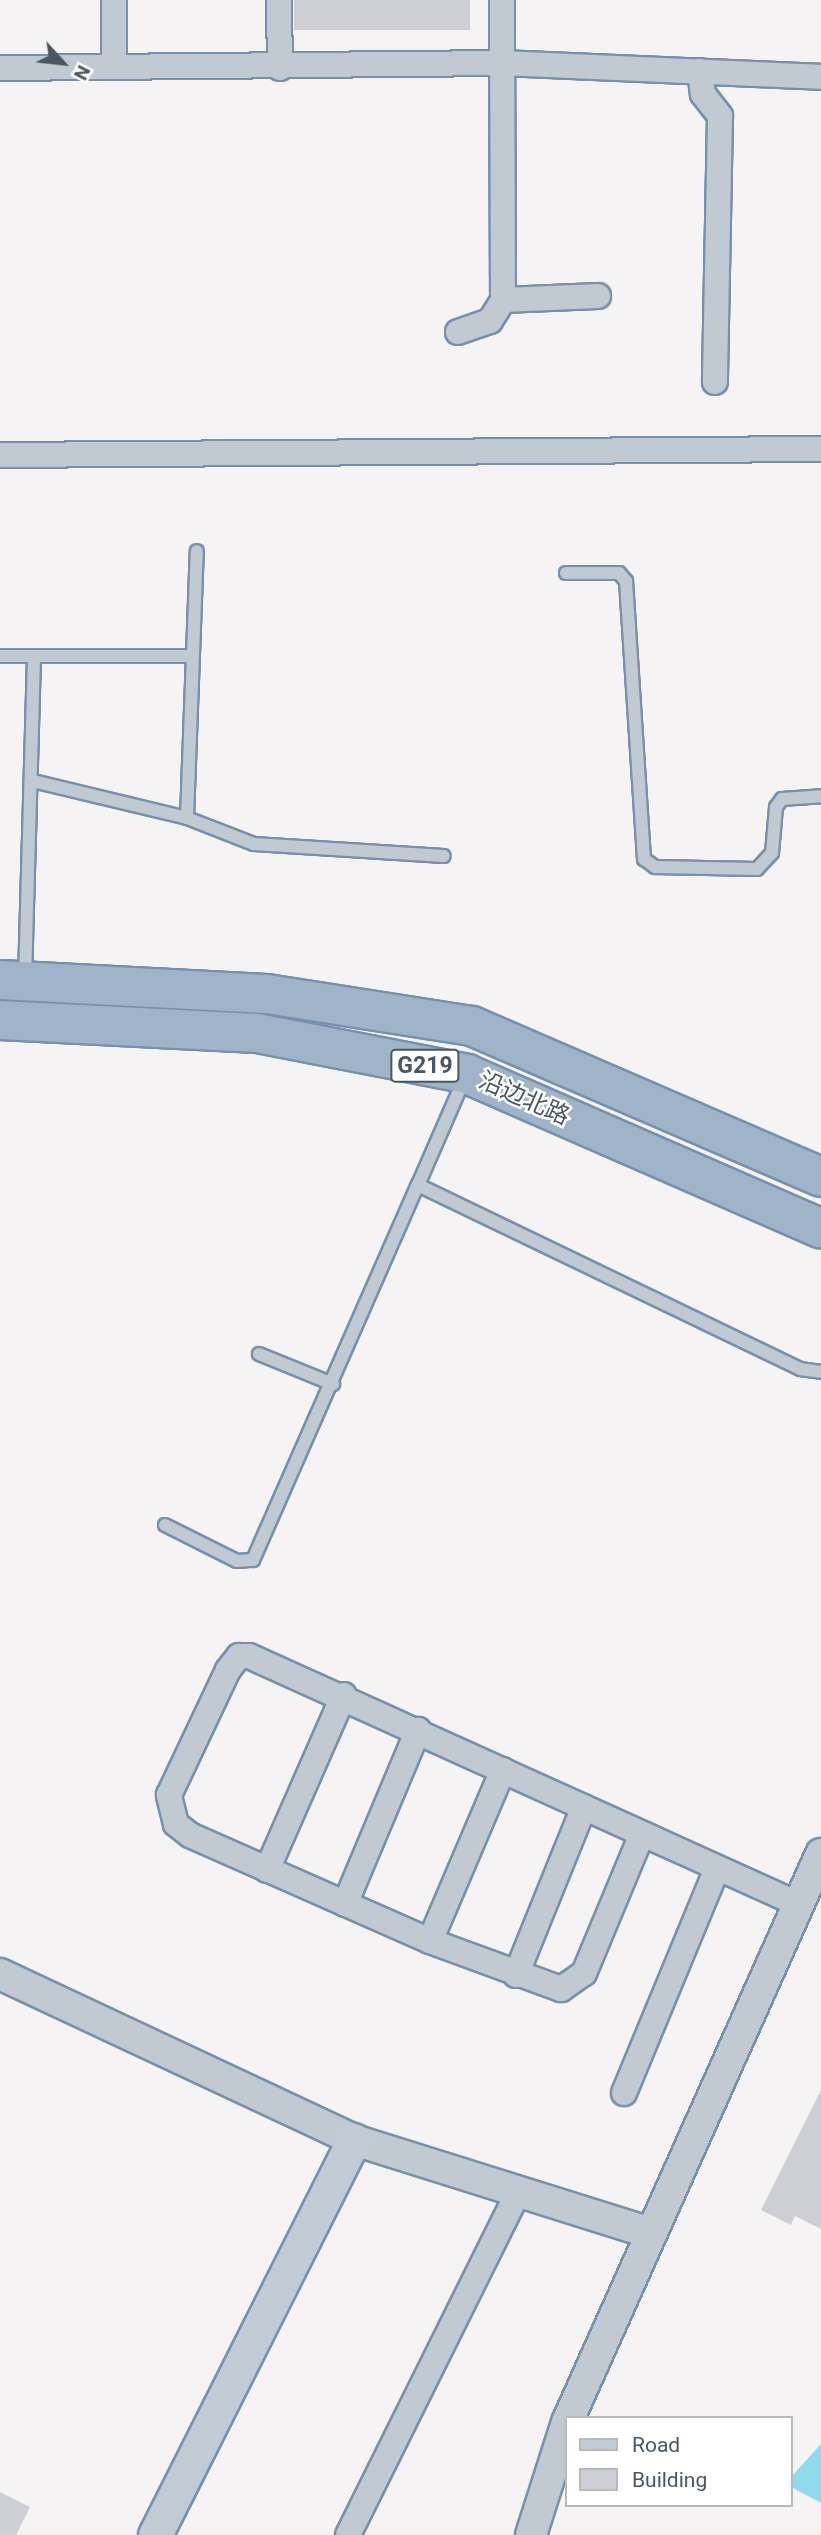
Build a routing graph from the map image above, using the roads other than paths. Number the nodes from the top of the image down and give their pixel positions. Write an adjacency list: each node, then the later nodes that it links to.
1 (114, 0): 5 (street)
2 (279, 0): 7 (street)
3 (502, 0): 4 (street)
4 (502, 63): 7 (street); 8 (street); 11 (street)
5 (114, 67): 6 (street); 7 (street)
6 (0, 68)
7 (280, 68)
8 (700, 71): 9 (street); 13 (street)
9 (821, 77)
10 (598, 296): 11 (street)
11 (503, 300): 12 (street)
12 (458, 332)
13 (715, 382)
14 (821, 449): 15 (street)
15 (0, 456)
16 (197, 551): 19 (lane)
17 (566, 573): 22 (lane)
18 (0, 656): 20 (lane)
19 (193, 656): 20 (lane); 23 (lane)
20 (34, 660): 21 (lane)
21 (33, 781): 23 (lane); 25 (lane)
22 (821, 796)
23 (187, 818): 24 (lane)
24 (444, 856)
25 (12, 980): 28 (highway, 沿边北路 / G219)
26 (0, 1020): 27 (highway, 沿边北路 / G219)
27 (467, 1074): 29 (lane); 30 (highway, 沿边北路 / G219)
28 (821, 1177)
29 (418, 1185): 32 (lane); 33 (lane)
30 (821, 1229)
31 (259, 1354): 33 (lane)
32 (821, 1372)
33 (333, 1384): 34 (lane)
34 (165, 1525)
35 (344, 1695): 36 (street); 42 (street); 42 (street)
36 (418, 1730): 37 (street); 43 (street)
37 (503, 1770): 38 (street); 45 (street)
38 (584, 1807): 39 (street); 47 (street)
39 (642, 1834): 41 (street); 47 (street)
40 (821, 1854): 44 (street)
41 (717, 1868): 44 (street); 48 (street)
42 (267, 1870): 43 (street)
43 (345, 1904): 45 (street)
44 (798, 1904): 51 (street)
45 (430, 1941): 47 (street)
46 (0, 1974): 49 (street)
47 (516, 1975)
48 (624, 2093)
49 (354, 2140): 50 (street); 54 (main road)
50 (517, 2194): 51 (street); 55 (street)
51 (648, 2232): 52 (street)
52 (570, 2416)
53 (566, 2426): 56 (street)
54 (155, 2535)
55 (348, 2535)
56 (531, 2535)

